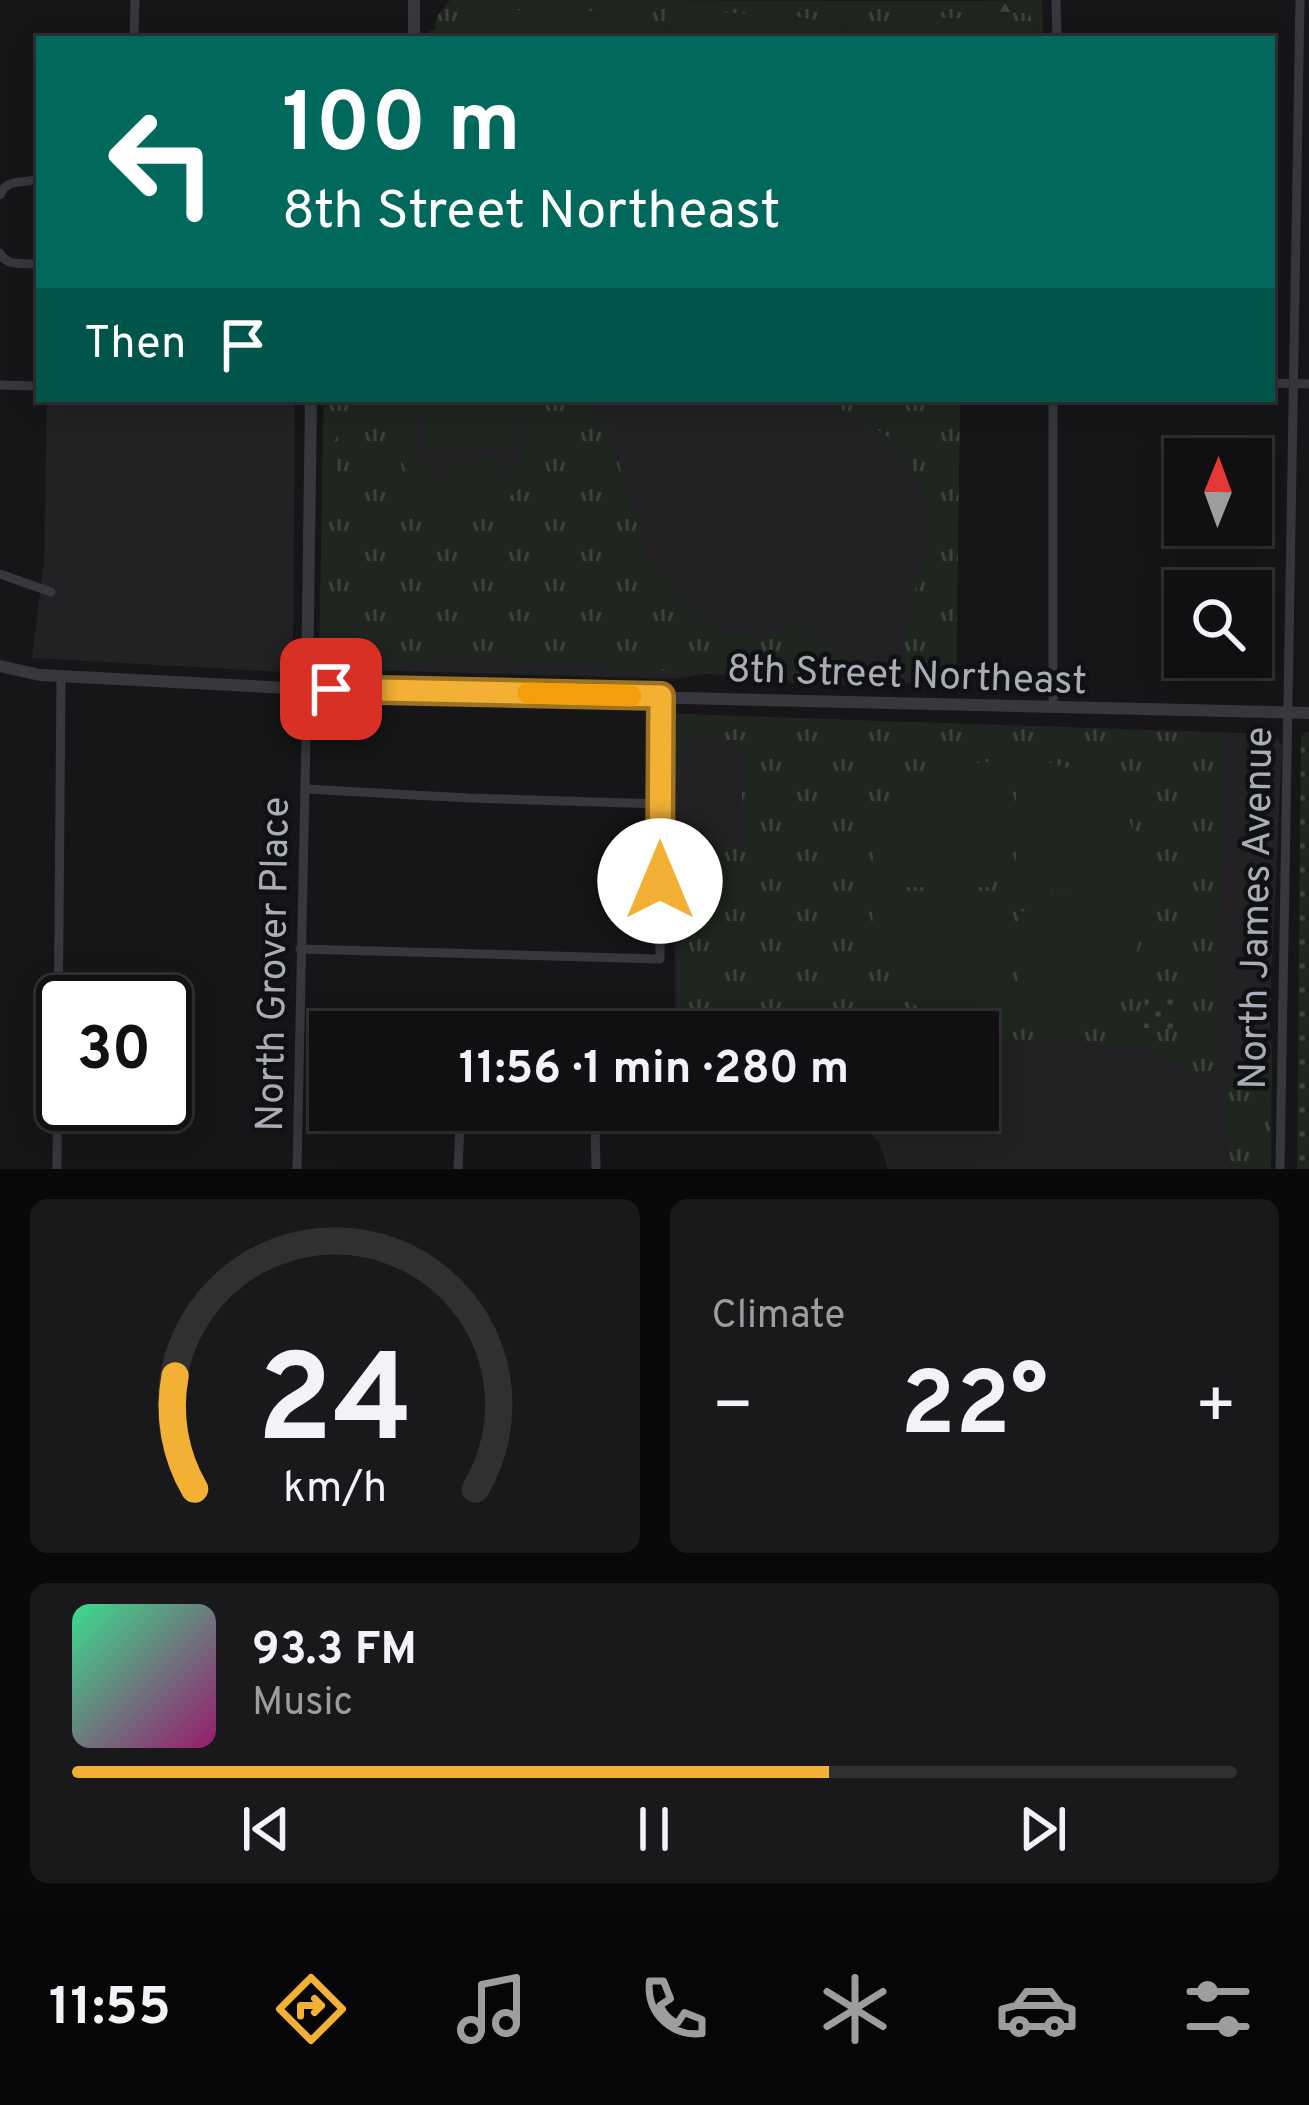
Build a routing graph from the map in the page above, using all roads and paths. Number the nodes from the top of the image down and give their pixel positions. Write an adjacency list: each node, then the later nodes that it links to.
1 (134, 0): 5 (street)
2 (414, 0): 6 (street)
3 (1056, 0): 7 (street)
4 (1300, 0): 13 (street, North James Avenue)
5 (134, 36)
6 (414, 36)
7 (1057, 36)
8 (36, 180): 9 (street)
9 (0, 195)
10 (0, 253): 11 (street)
11 (36, 263)
12 (1275, 383): 13 (street)
13 (1293, 384): 14 (street); 26 (street, North James Avenue)
14 (1309, 384)
15 (0, 385): 16 (street)
16 (36, 386)
17 (311, 402): 23 (street)
18 (1054, 402): 25 (street)
19 (0, 574): 20 (street)
20 (51, 592)
21 (0, 666): 22 (street, 8th Street Northeast)
22 (62, 677): 23 (street, 8th Street Northeast); 33 (street)
23 (308, 689): 24 (street, 8th Street Northeast); 28 (street, North Grover Place)
24 (661, 696): 25 (street, 8th Street Northeast); 29 (street)
25 (1053, 707): 26 (street, 8th Street Northeast)
26 (1287, 712): 27 (street, 8th Street Northeast); 37 (street, North James Avenue)
27 (1309, 713)
28 (305, 789): 29 (street); 30 (street, North Grover Place)
29 (661, 804): 30 (street)
30 (300, 949): 34 (street, North Grover Place)
31 (460, 1131): 35 (street)
32 (595, 1131): 36 (street)
33 (57, 1169)
34 (298, 1169)
35 (458, 1169)
36 (596, 1169)
37 (1280, 1169)

